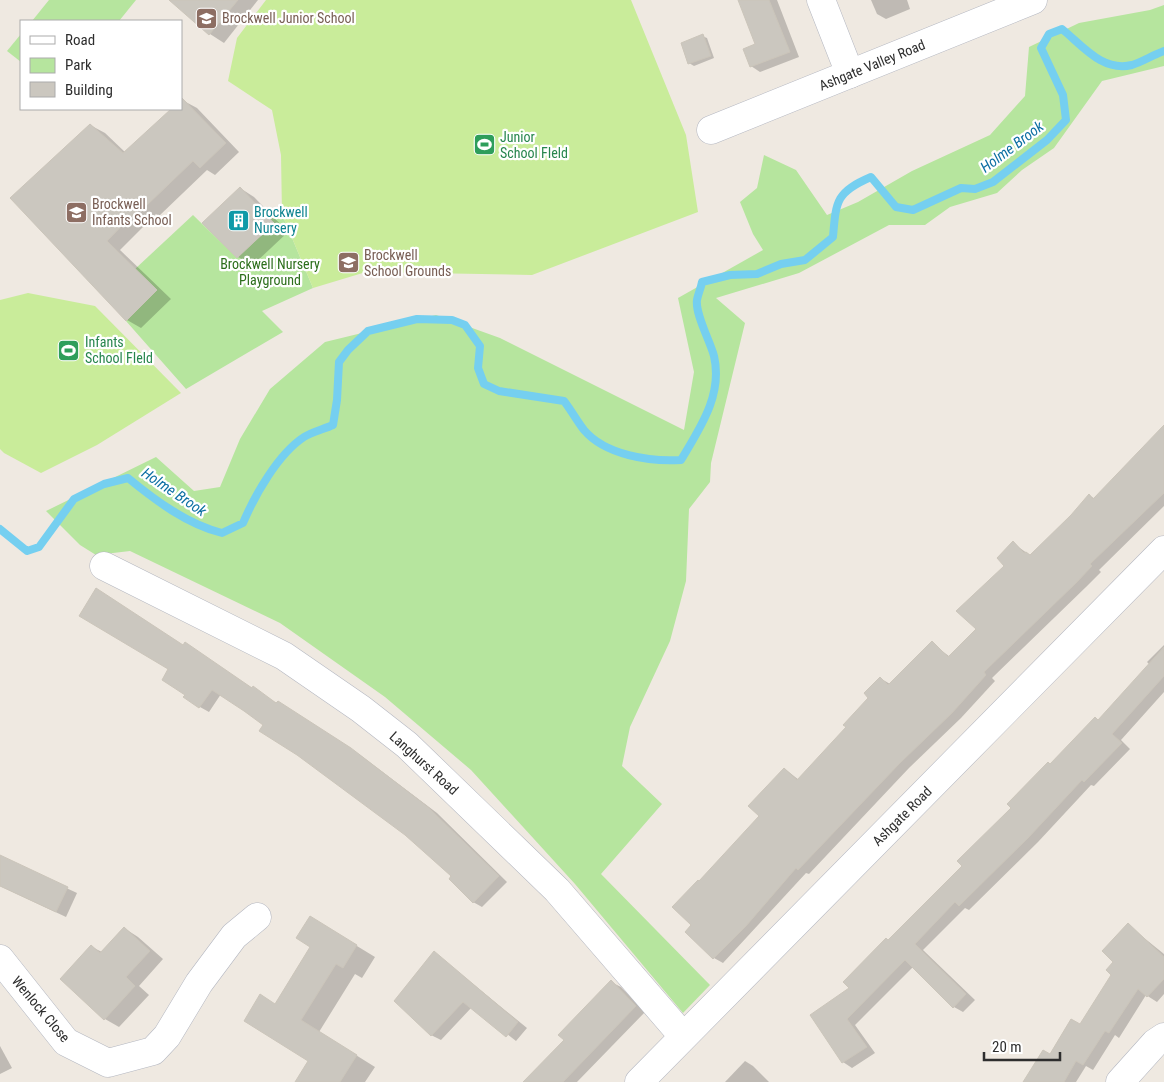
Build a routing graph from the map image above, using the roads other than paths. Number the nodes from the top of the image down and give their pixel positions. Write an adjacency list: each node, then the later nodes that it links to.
1 (821, 0): 3 (street)
2 (1033, 0): 3 (street, Ashgate Valley Road)
3 (850, 74): 4 (street, Ashgate Valley Road)
4 (711, 130)
5 (1164, 550): 9 (street, Ashgate Road)
6 (104, 566): 9 (street, Langhurst Road)
7 (257, 917): 8 (street, Wenlock Close)
8 (0, 959)
9 (683, 1036): 11 (street, Ashgate Road)
10 (1164, 1037): 12 (street)
11 (645, 1080)
12 (1120, 1082)

